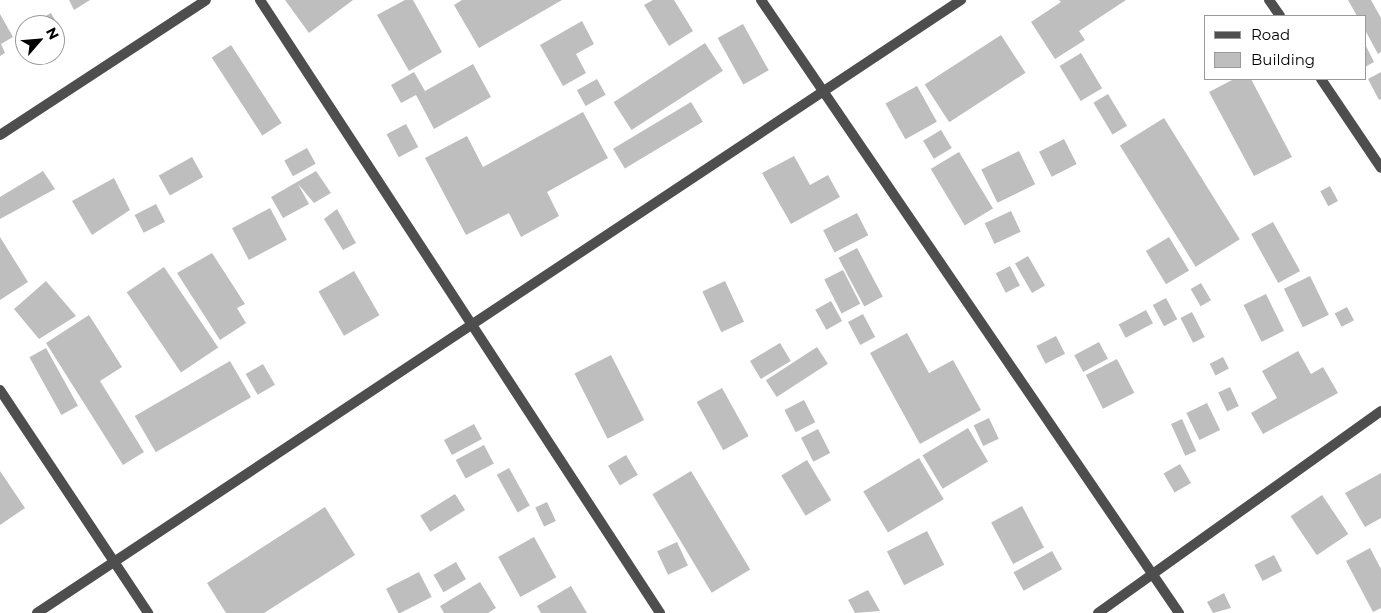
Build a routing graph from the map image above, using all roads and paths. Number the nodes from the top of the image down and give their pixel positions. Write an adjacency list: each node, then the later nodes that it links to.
1 (206, 0): 9 (street)
2 (260, 0): 11 (street)
3 (761, 0): 8 (street)
4 (961, 0): 8 (street)
5 (1269, 0): 6 (street)
6 (1279, 15)
7 (1322, 80): 10 (street)
8 (823, 92): 11 (street); 15 (street)
9 (0, 135)
10 (1381, 168)
11 (472, 324): 14 (street); 18 (street)
12 (0, 390): 14 (street)
13 (1381, 411): 15 (street)
14 (114, 562): 16 (street); 17 (street)
15 (1154, 575): 19 (street); 20 (street)
16 (36, 613)
17 (148, 613)
18 (660, 613)
19 (1098, 613)
20 (1180, 613)

